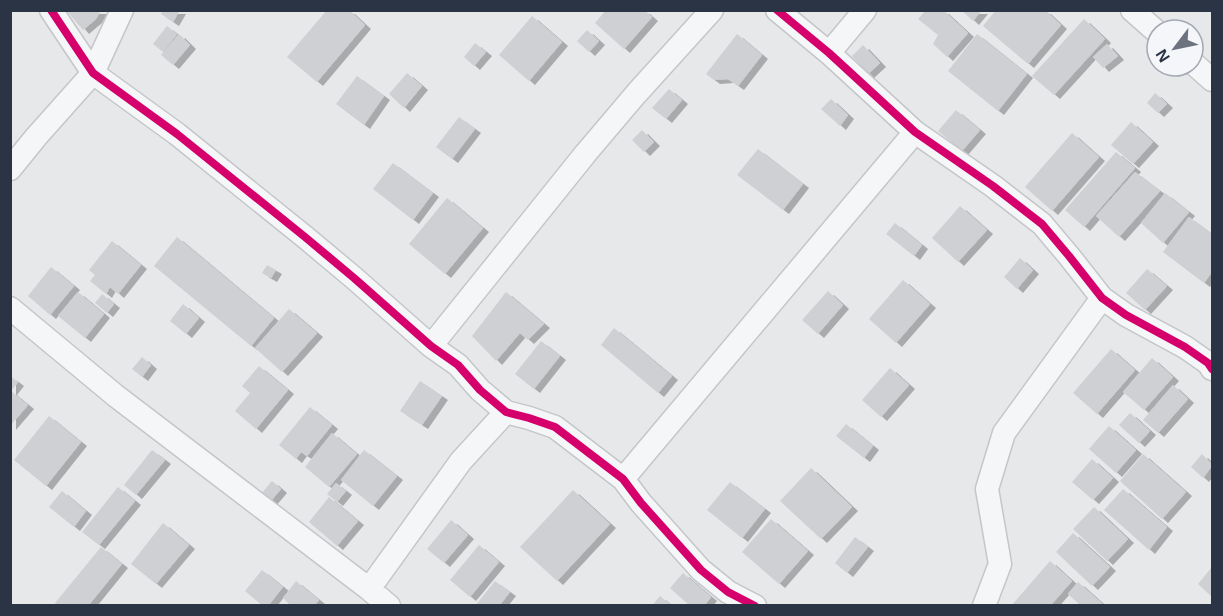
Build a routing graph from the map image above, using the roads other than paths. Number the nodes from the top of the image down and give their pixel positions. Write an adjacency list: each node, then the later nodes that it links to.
1 (51, 10): 9 (street)
2 (122, 10): 9 (street)
3 (712, 10): 14 (street)
4 (777, 10): 8 (street)
5 (865, 10): 8 (street)
6 (1132, 10): 7 (street)
7 (1145, 21)
8 (829, 53): 10 (street)
9 (93, 73): 11 (street); 14 (street)
10 (915, 132): 12 (street); 17 (street)
11 (10, 169)
12 (1102, 298): 15 (street); 21 (street)
13 (10, 308): 18 (street)
14 (431, 346): 16 (street)
15 (1212, 369)
16 (506, 412): 17 (street); 18 (street)
17 (623, 479): 20 (street)
18 (369, 589): 19 (street)
19 (388, 606)
20 (756, 606)
21 (984, 606)

